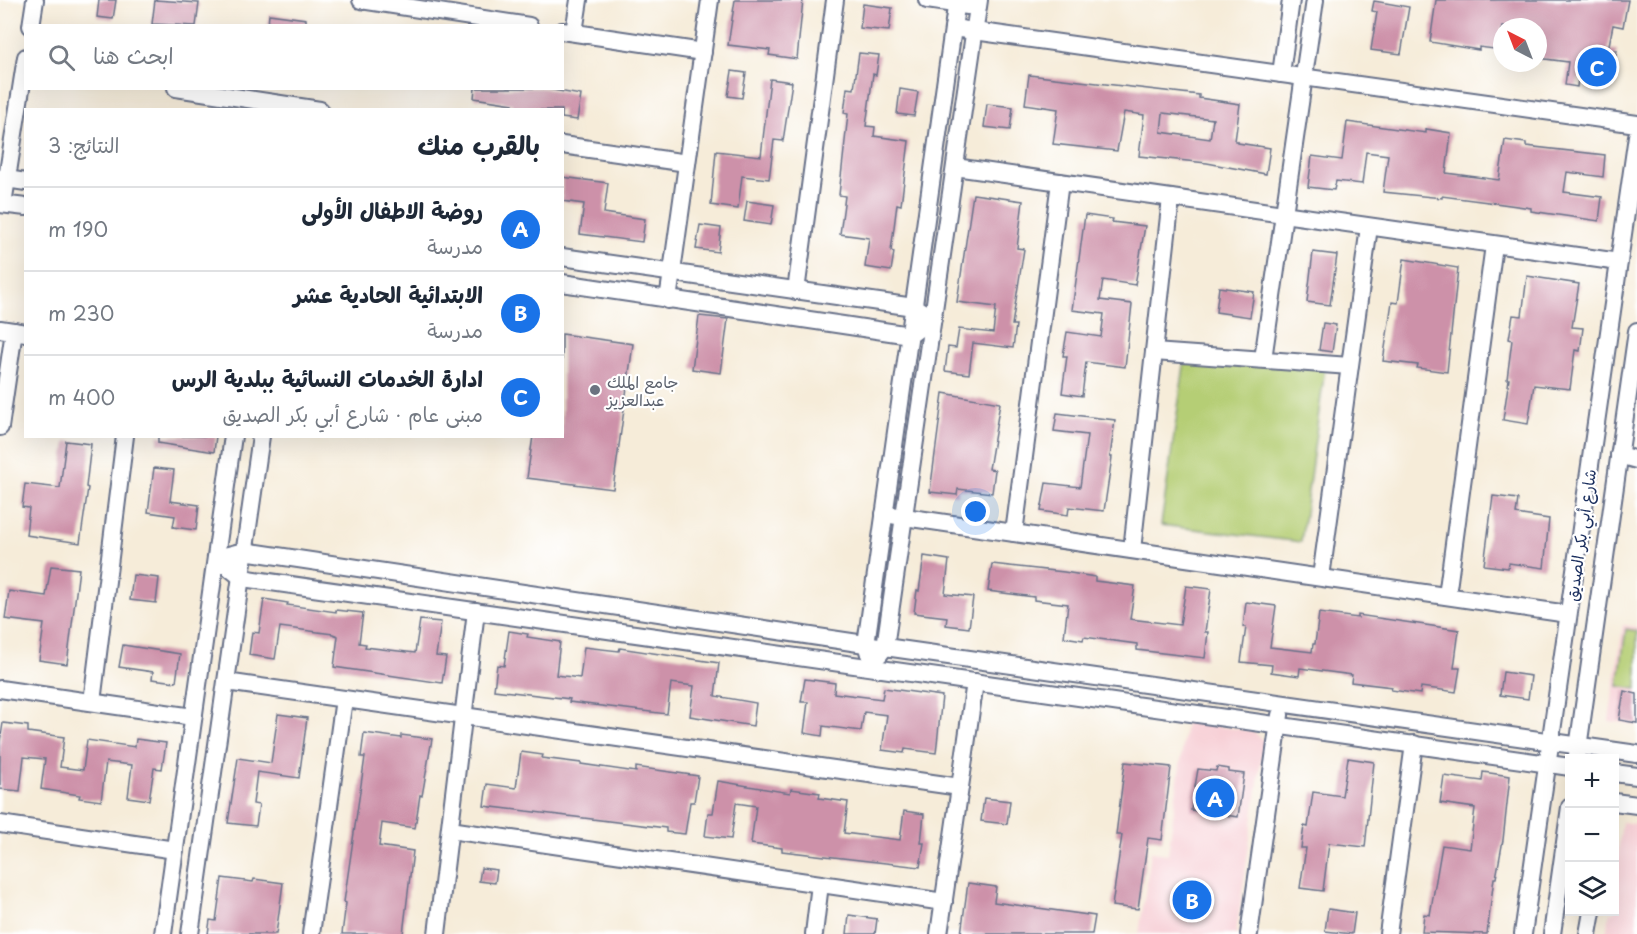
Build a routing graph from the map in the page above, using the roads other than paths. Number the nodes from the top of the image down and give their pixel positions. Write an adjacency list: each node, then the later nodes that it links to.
1 (34, 0): 11 (street)
2 (361, 0): 12 (street)
3 (579, 0): 15 (street)
4 (710, 0): 16 (street)
5 (835, 0): 40 (street)
6 (927, 0): 9 (street)
7 (1291, 0): 18 (street)
8 (1315, 0): 19 (street)
9 (957, 2): 10 (street); 13 (street)
10 (978, 4): 14 (street)
11 (30, 24)
12 (516, 24)
13 (953, 28): 14 (street); 42 (street)
14 (974, 31): 18 (street); 26 (street)
15 (568, 32): 16 (street)
16 (703, 52): 25 (street)
17 (24, 68): 27 (street)
18 (1281, 74): 19 (street)
19 (1305, 77): 22 (street); 33 (street)
20 (189, 90): 21 (street)
21 (307, 108)
22 (1637, 124)
23 (1637, 136): 37 (street, شارع أبي بكر الصديق)
24 (564, 145): 25 (street)
25 (687, 163): 38 (street)
26 (954, 167): 29 (street); 43 (street)
27 (3, 179): 28 (street); 31 (street)
28 (24, 182)
29 (1060, 182): 30 (street); 59 (street)
30 (1171, 198): 33 (street); 47 (street)
31 (1, 204): 32 (street)
32 (24, 207)
33 (1285, 215): 34 (street); 48 (street)
34 (1369, 226): 35 (street); 49 (street)
35 (1494, 245): 37 (street); 65 (street)
36 (564, 257): 38 (street)
37 (1619, 262): 67 (street, شارع أبي بكر الصديق)
38 (671, 273): 40 (street); 41 (street)
39 (564, 283): 41 (street)
40 (796, 291): 42 (street)
41 (668, 300): 46 (street)
42 (914, 307): 43 (street); 46 (street)
43 (933, 318): 46 (street); 58 (street)
44 (13, 331): 50 (street)
45 (1637, 331): 51 (street, شارع أبي بكر الصديق)
46 (910, 335): 57 (street)
47 (1154, 352): 48 (street); 60 (street)
48 (1263, 359): 49 (street)
49 (1350, 366): 63 (street)
50 (0, 427)
51 (1630, 435): 55 (street, شارع أبي بكر الصديق)
52 (125, 438): 75 (street)
53 (233, 438): 62 (street)
54 (261, 438): 61 (street)
55 (1619, 455): 56 (street); 82 (street, شارع أبي بكر الصديق)
56 (1637, 460)
57 (884, 514): 58 (street); 68 (street)
58 (904, 517): 59 (street); 69 (street)
59 (1014, 533): 60 (street)
60 (1132, 550): 63 (street)
61 (244, 551): 62 (street); 64 (street); 68 (street)
62 (217, 558): 64 (street); 78 (street)
63 (1321, 577): 65 (street)
64 (242, 578): 66 (street); 71 (street)
65 (1447, 596): 67 (street)
66 (476, 611): 70 (street); 77 (street)
67 (1568, 614): 80 (street, شارع أبي بكر الصديق)
68 (866, 644): 69 (street); 70 (street)
69 (885, 647): 70 (street); 76 (street)
70 (873, 666): 72 (street)
71 (226, 682): 74 (street); 99 (street)
72 (975, 682): 79 (street); 88 (street)
73 (0, 689): 75 (street)
74 (344, 699): 77 (street); 100 (street)
75 (92, 702): 78 (street)
76 (1281, 703): 79 (street); 80 (street)
77 (463, 716): 88 (street); 93 (street)
78 (194, 717): 94 (street)
79 (1278, 725): 81 (street); 104 (street)
80 (1550, 741): 82 (street); 84 (street, شارع أبي بكر الصديق)
81 (1414, 744): 84 (street); 105 (street)
82 (1577, 752): 83 (street)
83 (1637, 754)
84 (1547, 763): 85 (street); 106 (street, شارع أبي بكر الصديق)
85 (1565, 766)
86 (1619, 774): 87 (street)
87 (1637, 776)
88 (960, 787): 96 (street)
89 (1619, 803): 90 (street)
90 (1637, 805)
91 (1569, 808): 107 (street)
92 (0, 824): 94 (street)
93 (450, 830): 95 (street); 101 (street)
94 (175, 849): 98 (street)
95 (820, 884): 96 (street); 102 (street)
96 (944, 902): 103 (street)
97 (1591, 916): 108 (street)
98 (163, 934)
99 (190, 934)
100 (311, 934)
101 (437, 934)
102 (814, 934)
103 (939, 934)
104 (1249, 934)
105 (1388, 934)
106 (1523, 934)
107 (1552, 934)
108 (1588, 934)

